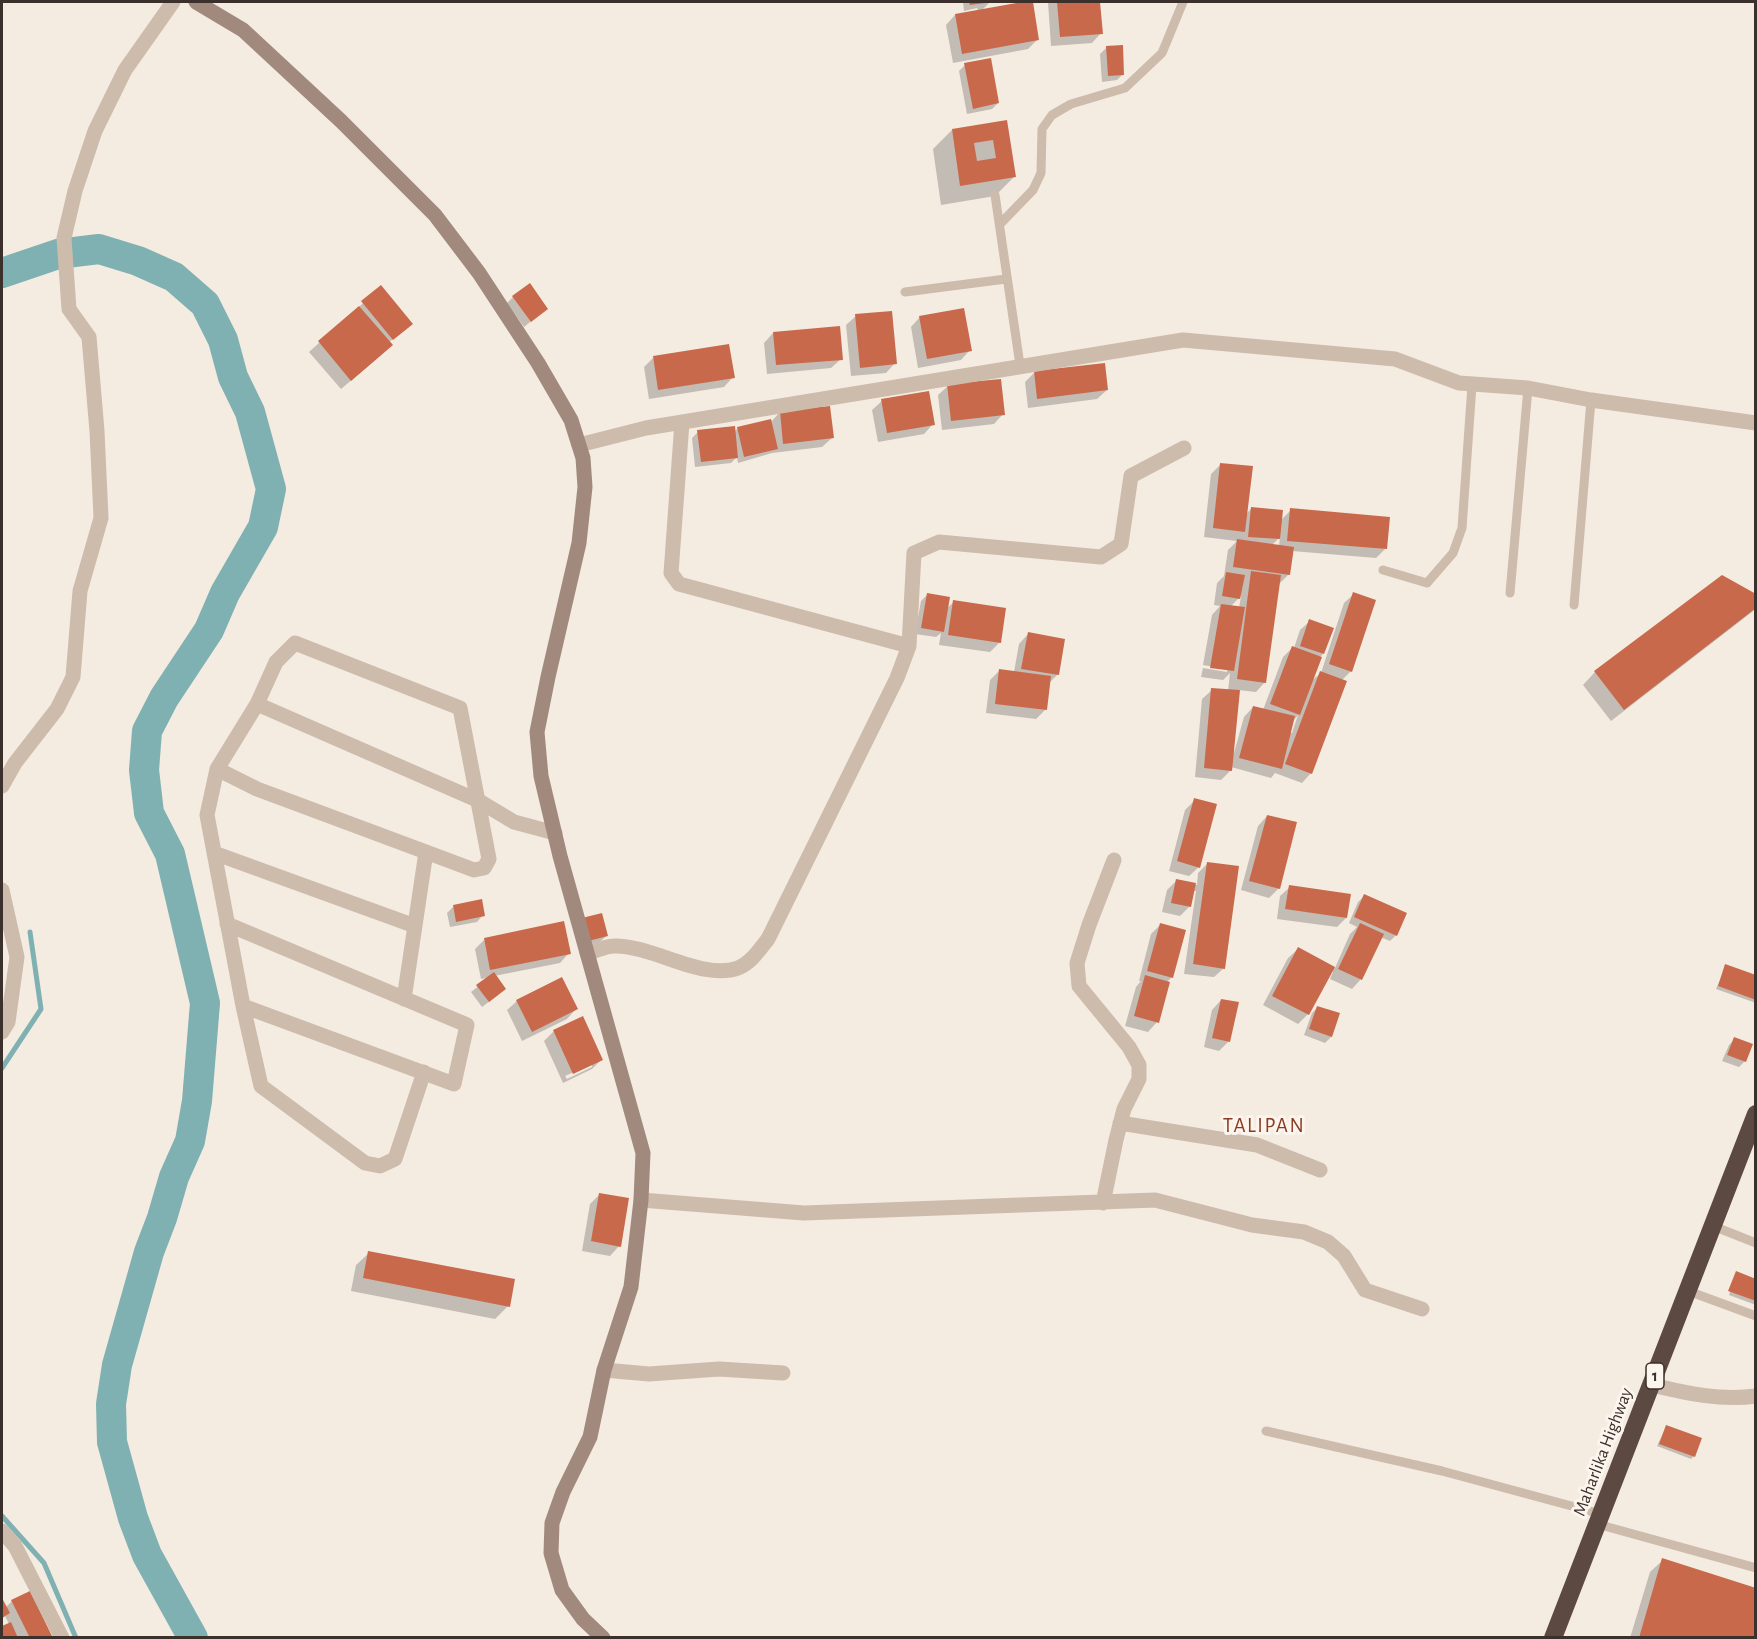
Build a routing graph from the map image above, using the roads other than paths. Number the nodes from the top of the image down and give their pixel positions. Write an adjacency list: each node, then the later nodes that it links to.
1 (173, 2): 22 (street)
2 (196, 2): 14 (street)
3 (1183, 2): 5 (lane)
4 (995, 195): 5 (lane)
5 (1000, 224): 6 (lane)
6 (1006, 279): 7 (lane); 8 (lane)
7 (905, 292)
8 (1020, 366): 9 (street); 12 (street)
9 (1472, 385): 10 (street); 16 (lane)
10 (1528, 388): 11 (street); 17 (lane)
11 (1591, 400): 13 (street); 18 (lane)
12 (682, 422): 14 (street); 19 (street)
13 (1755, 423)
14 (579, 446): 24 (street)
15 (1184, 448): 19 (street)
16 (1383, 570)
17 (1510, 593)
18 (1574, 605)
19 (909, 646): 31 (street)
20 (257, 704): 21 (street); 23 (street); 23 (street)
21 (217, 769): 25 (street); 26 (street)
22 (2, 786)
23 (479, 801): 24 (street); 25 (street)
24 (555, 833): 31 (street)
25 (426, 852): 30 (street)
26 (214, 853): 29 (street); 30 (street)
27 (1114, 860): 37 (street)
28 (2, 890): 34 (street)
29 (227, 924): 32 (street); 33 (street)
30 (415, 926): 32 (street)
31 (587, 953): 40 (street)
32 (405, 999): 35 (street)
33 (243, 1005): 35 (street); 35 (street)
34 (2, 1032)
35 (424, 1072)
36 (1755, 1114): 38 (highway, Maharlika Highway / 1)
37 (1120, 1123): 39 (street); 41 (street)
38 (1751, 1142): 42 (highway, Maharlika Highway / 1)
39 (1320, 1170)
40 (641, 1200): 41 (street); 47 (street)
41 (1103, 1203): 45 (street)
42 (1713, 1226): 43 (lane); 44 (highway, Maharlika Highway / 1)
43 (1755, 1243)
44 (1688, 1291): 46 (lane); 49 (highway, Maharlika Highway / 1)
45 (1422, 1309)
46 (1755, 1316)
47 (604, 1370): 48 (street); 56 (street)
48 (783, 1373)
49 (1652, 1385): 50 (street); 52 (highway, Maharlika Highway / 1)
50 (1755, 1396)
51 (1266, 1431): 52 (lane)
52 (1599, 1519): 54 (lane); 57 (highway, Maharlika Highway / 1)
53 (2, 1531): 55 (street)
54 (1755, 1568)
55 (62, 1638)
56 (603, 1638)
57 (1553, 1638)

